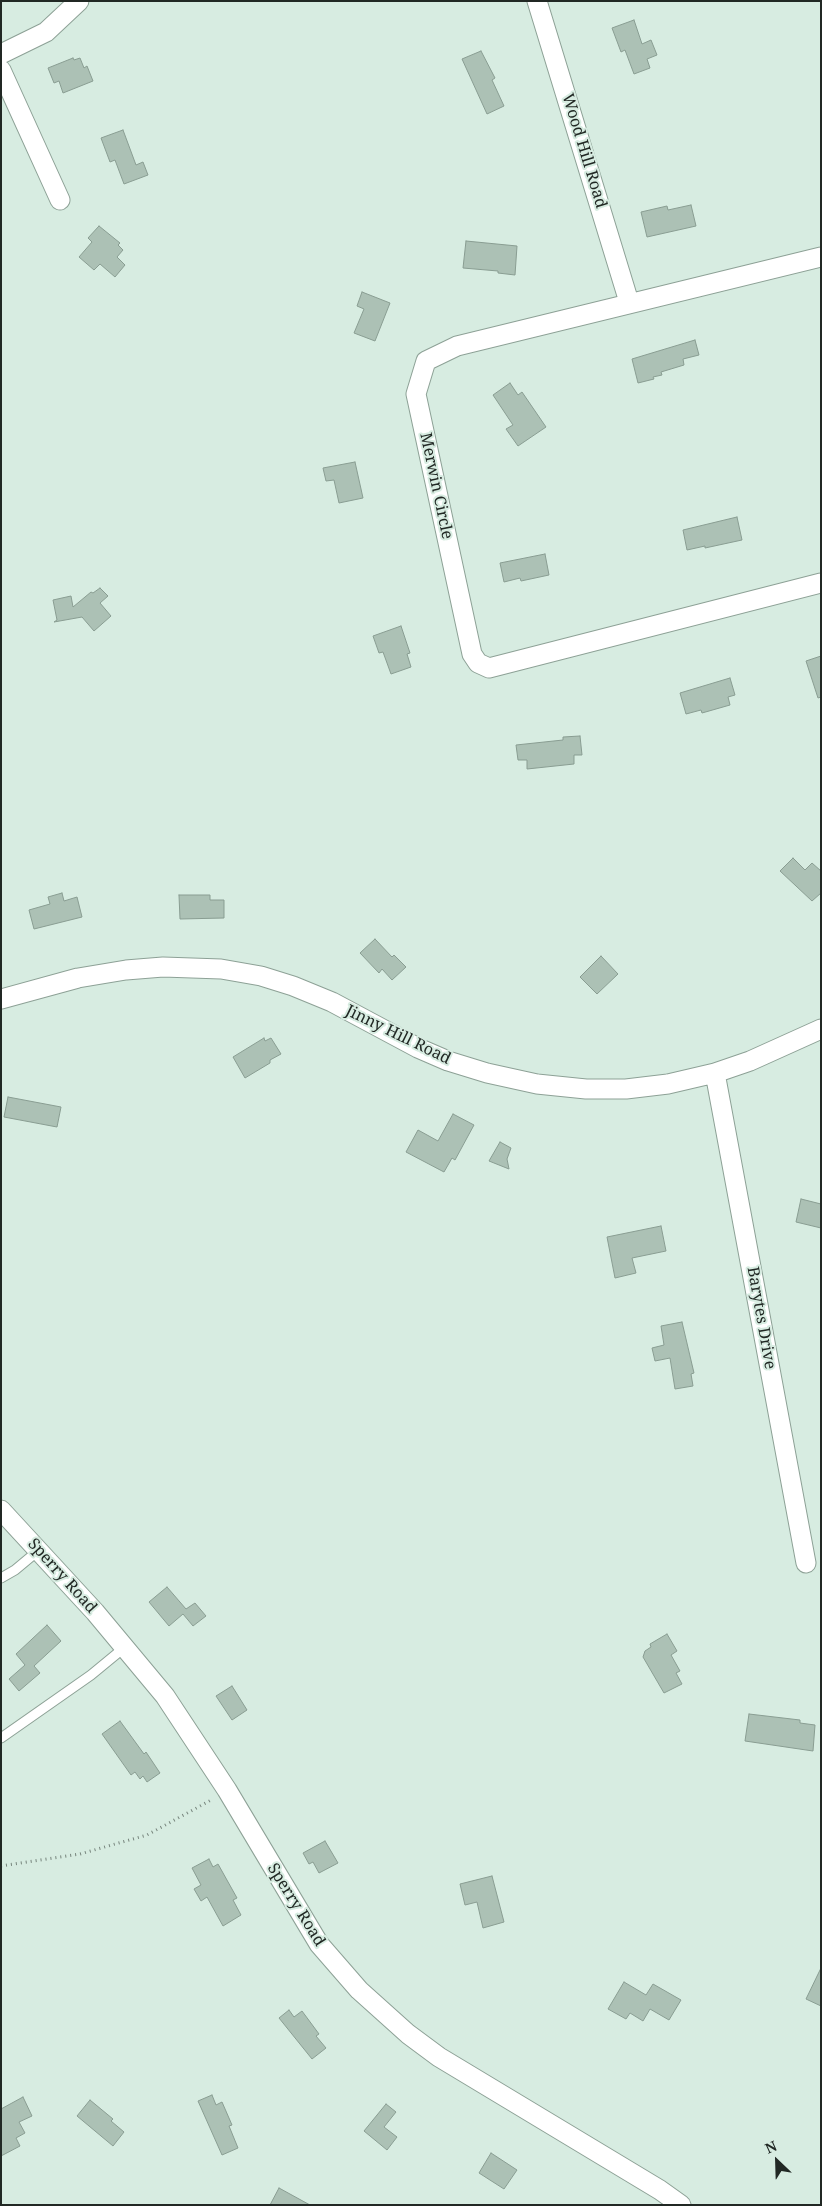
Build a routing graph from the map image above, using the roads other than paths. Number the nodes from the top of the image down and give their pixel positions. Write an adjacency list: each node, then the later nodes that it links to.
1 (78, 1): 3 (street)
2 (537, 1): 7 (street, Wood Hill Road)
3 (1, 54)
4 (1, 70): 5 (street)
5 (60, 200)
6 (821, 257): 7 (street, Merwin Circle)
7 (629, 302): 8 (street, Merwin Circle)
8 (821, 583)
9 (1, 999): 11 (street, Jinny Hill Road)
10 (821, 1029): 11 (street, Jinny Hill Road)
11 (715, 1073): 14 (street, Barytes Drive)
12 (1, 1510): 13 (street, Sperry Road)
13 (38, 1550): 15 (lane); 16 (street, Sperry Road)
14 (806, 1563)
15 (1, 1578)
16 (125, 1647): 17 (lane); 18 (street, Sperry Road)
17 (1, 1738)
18 (682, 2205)

